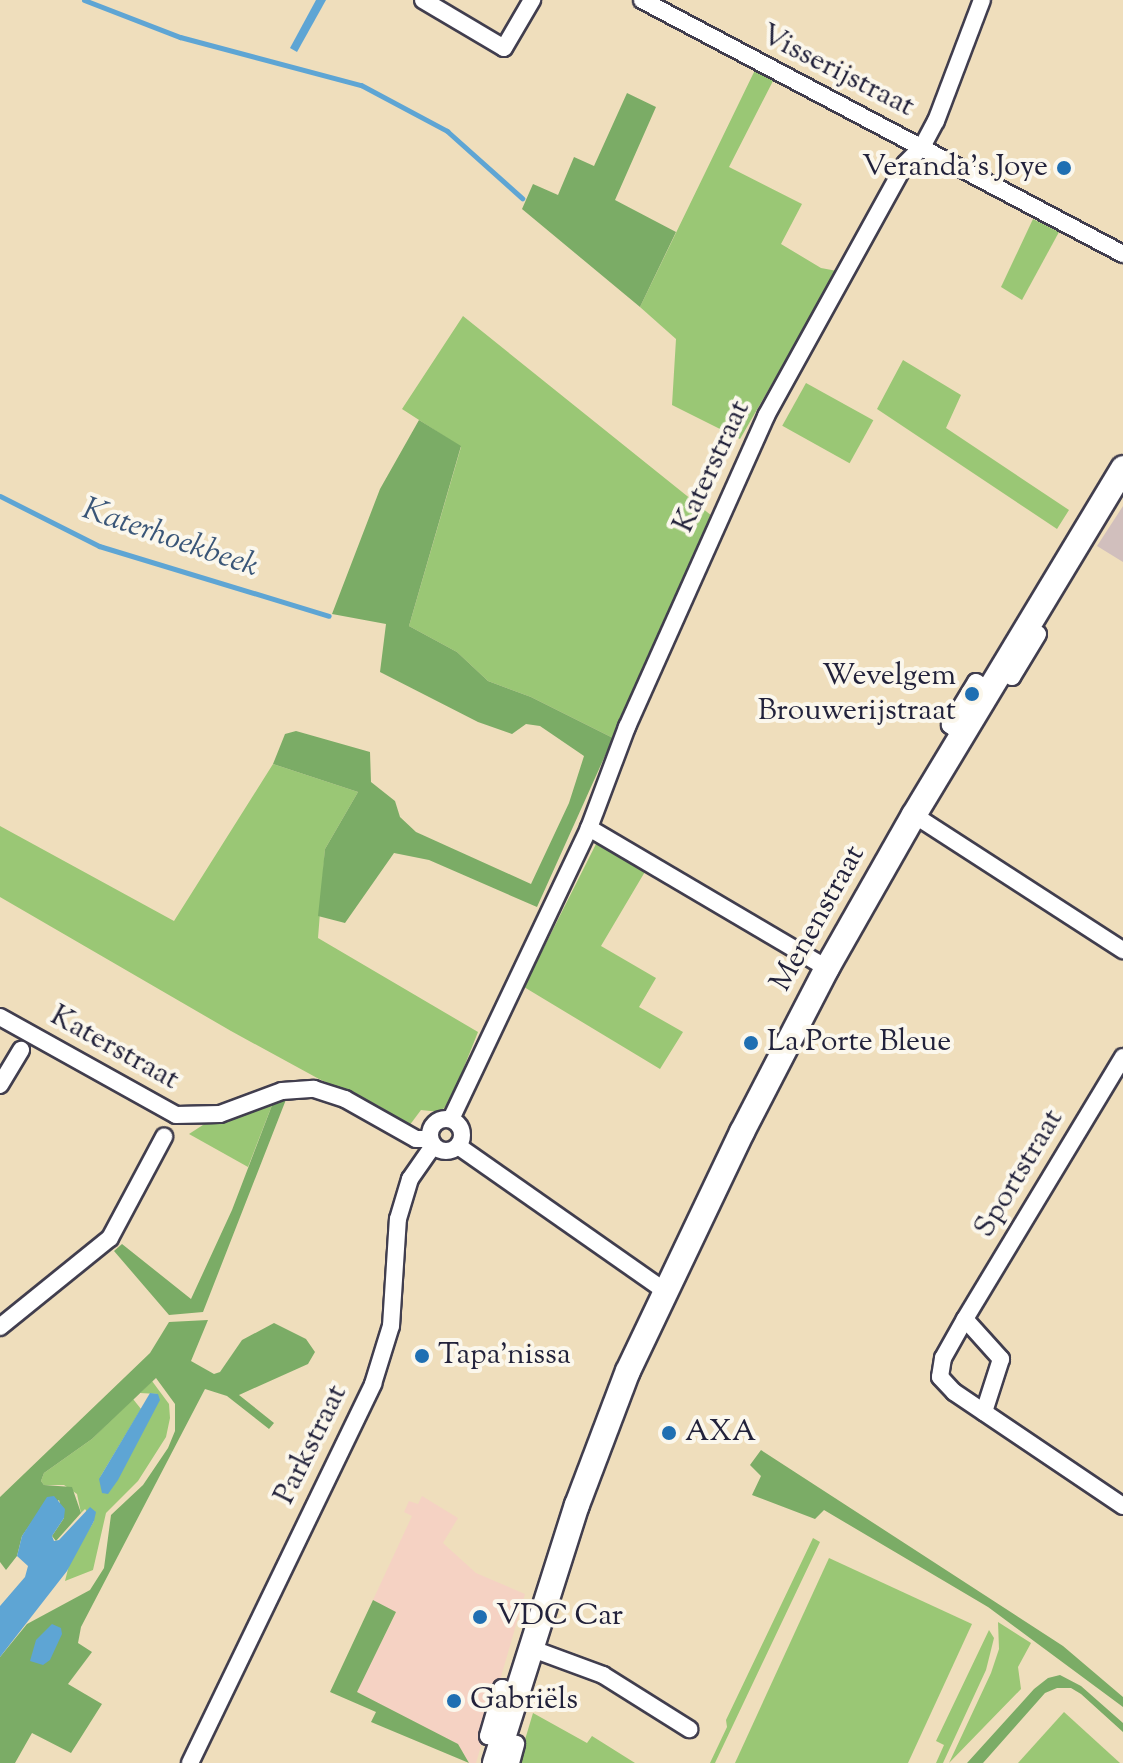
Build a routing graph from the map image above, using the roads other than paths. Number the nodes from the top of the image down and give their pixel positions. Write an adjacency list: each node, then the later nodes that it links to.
1 (423, 0): 2 (street)
2 (532, 0)
3 (642, 0): 5 (street, Visserijstraat)
4 (982, 0): 5 (street, Visserijstraat)
5 (922, 147): 6 (street, Visserijstraat); 9 (street, Katerstraat)
6 (1123, 254)
7 (1123, 468): 8 (main road, Menenstraat)
8 (914, 815): 10 (street); 11 (main road, Menenstraat)
9 (589, 828): 11 (street); 16 (street, Katerstraat)
10 (1123, 950)
11 (827, 968): 20 (main road, Menenstraat)
12 (0, 1017): 18 (street, Katerstraat)
13 (21, 1050): 15 (street)
14 (1123, 1057): 21 (street, Sportstraat)
15 (0, 1085)
16 (451, 1119): 18 (street); 19 (street)
17 (164, 1137): 22 (street)
18 (431, 1142): 19 (street); 27 (street, Parkstraat)
19 (458, 1146): 20 (street)
20 (665, 1291): 25 (main road, Menenstraat)
21 (965, 1319): 23 (street); 23 (street, Sportstraat)
22 (0, 1327)
23 (984, 1412): 24 (street, Sportstraat)
24 (1123, 1506)
25 (530, 1648): 26 (street); 28 (main road, Menenstraat)
26 (689, 1729)
27 (197, 1761)
28 (495, 1763)

